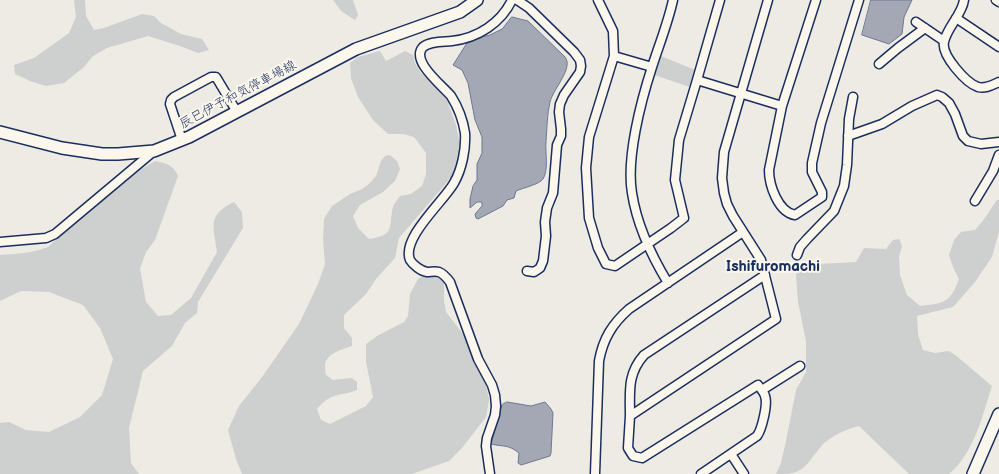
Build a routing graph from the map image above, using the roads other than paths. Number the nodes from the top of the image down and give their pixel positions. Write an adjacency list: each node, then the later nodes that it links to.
1 (477, 0): 26 (main road, 辰巳伊予和気停車場線)
2 (512, 0): 46 (street)
3 (516, 0): 38 (street)
4 (673, 0): 20 (street)
5 (720, 0): 21 (street)
6 (768, 0): 23 (street)
7 (816, 0): 25 (street)
8 (859, 0): 25 (street)
9 (964, 0): 13 (street)
10 (996, 0): 12 (street)
11 (601, 1): 18 (street)
12 (999, 2)
13 (956, 18): 16 (street); 17 (street)
14 (916, 22): 15 (street)
15 (925, 28): 16 (street); 19 (street)
16 (944, 41): 22 (street)
17 (999, 47)
18 (614, 56): 20 (street); 36 (street)
19 (879, 64)
20 (652, 67): 36 (street)
21 (698, 80): 23 (street); 36 (street)
22 (999, 82)
23 (742, 94): 25 (street); 34 (street)
24 (853, 97): 28 (street)
25 (782, 106)
26 (237, 112): 29 (main road, 辰巳伊予和気停車場線); 29 (street)
27 (0, 132): 31 (main road, 辰巳伊予和気停車場線)
28 (848, 136): 30 (street); 37 (street)
29 (182, 140): 31 (main road, 辰巳伊予和気停車場線)
30 (999, 142)
31 (154, 151): 35 (street)
32 (999, 155): 33 (street)
33 (975, 200)
34 (743, 232): 39 (street); 40 (street)
35 (0, 242)
36 (647, 244): 40 (street)
37 (797, 255)
38 (527, 271)
39 (765, 276): 44 (street); 44 (street)
40 (668, 283): 47 (street)
41 (800, 366): 42 (street)
42 (762, 390): 44 (street); 45 (street)
43 (999, 414): 50 (main road)
44 (630, 416)
45 (731, 454): 48 (street); 49 (street)
46 (490, 474)
47 (595, 474)
48 (701, 474)
49 (744, 474)
50 (973, 474)

